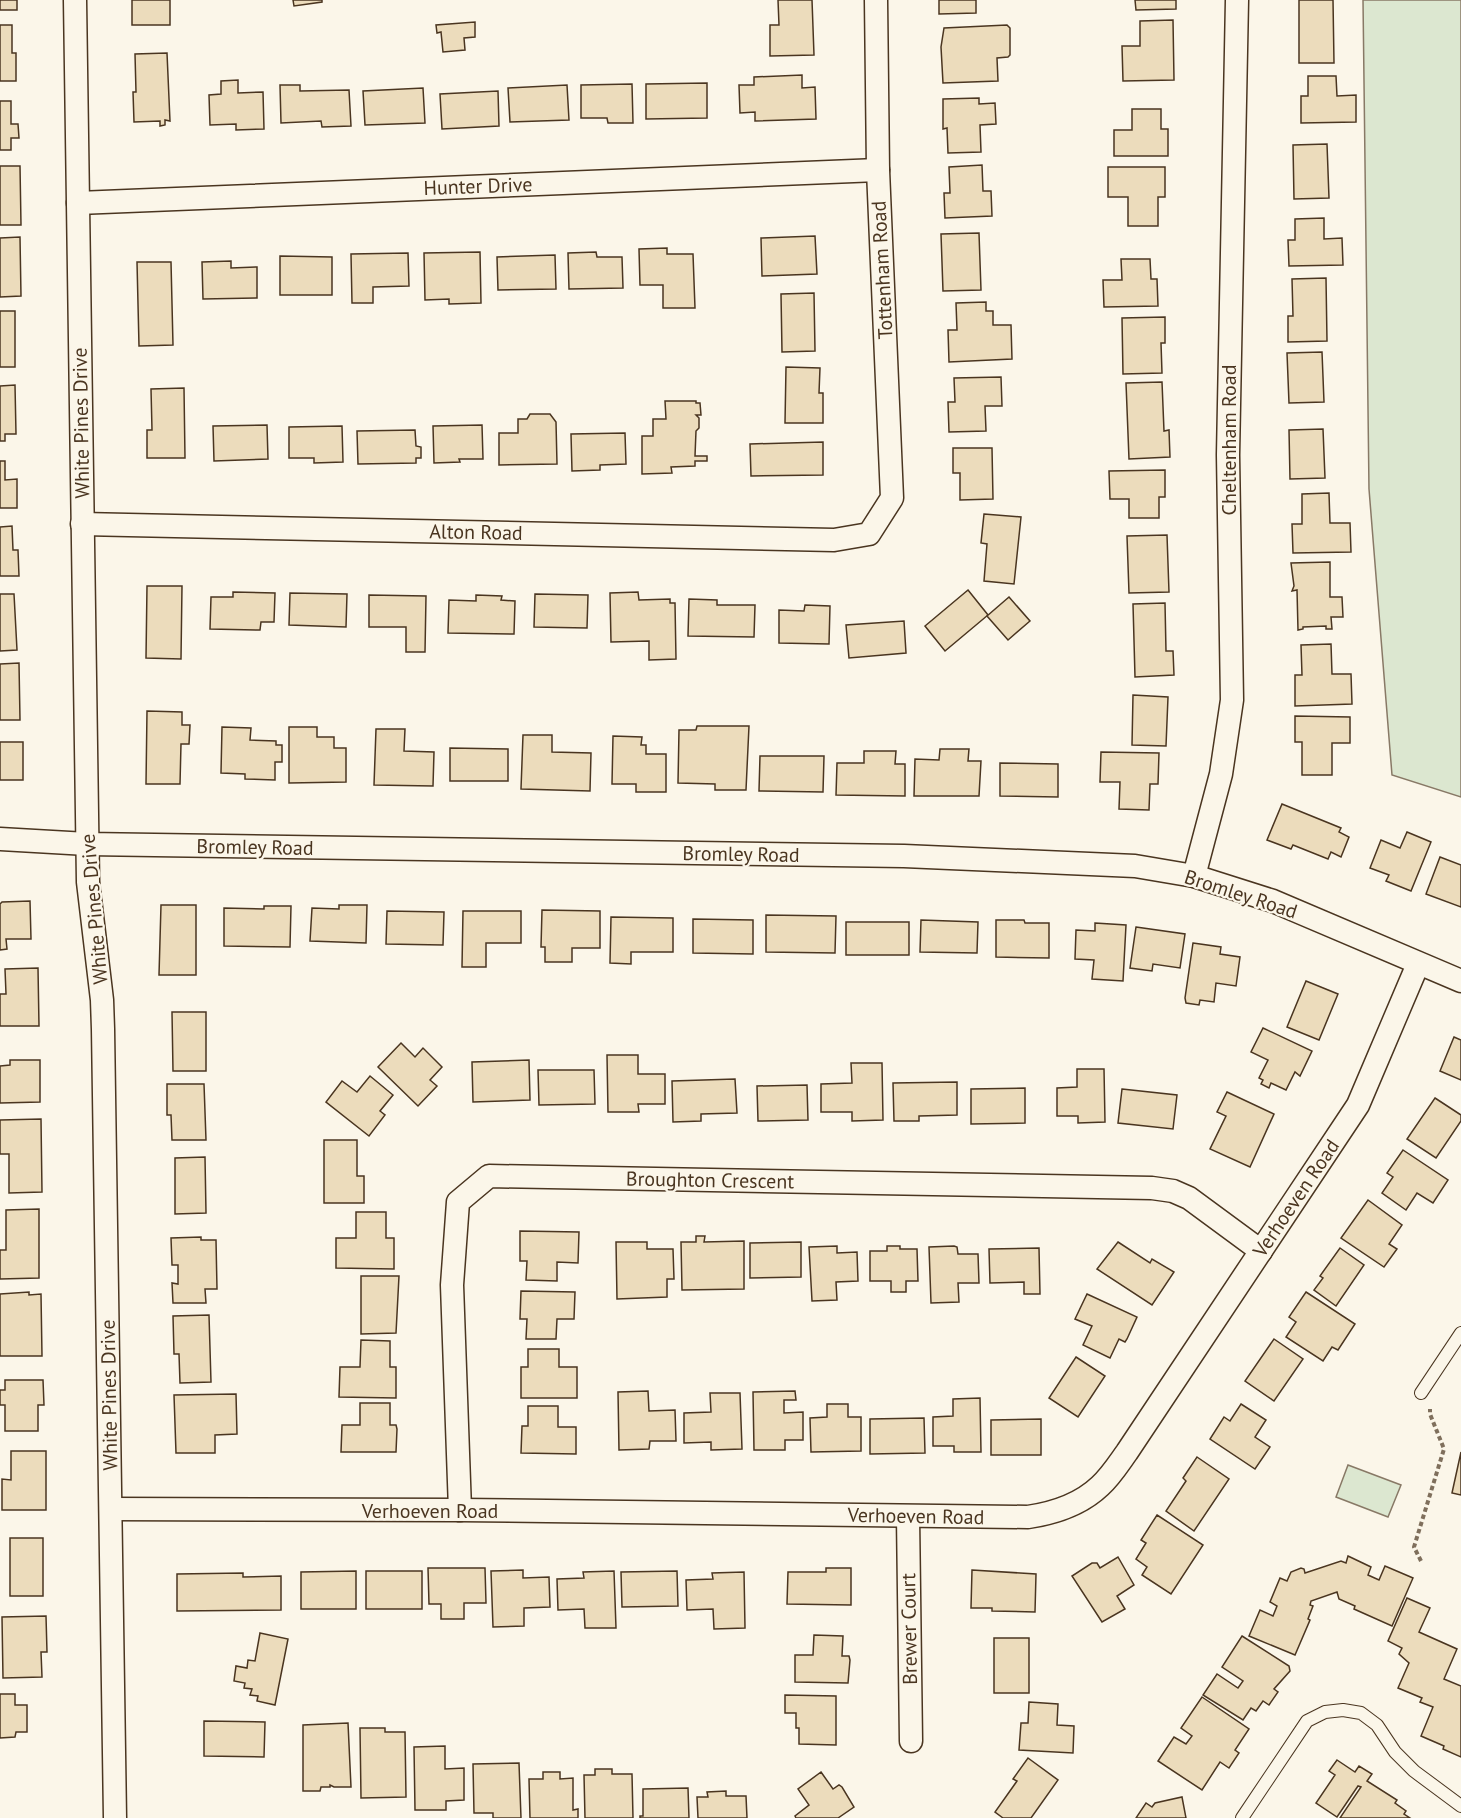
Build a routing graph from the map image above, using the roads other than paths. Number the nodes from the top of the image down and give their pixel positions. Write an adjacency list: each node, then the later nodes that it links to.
1 (75, 0): 5 (street, White Pines Drive)
2 (876, 0): 4 (street, Tottenham Road)
3 (1237, 0): 10 (street, Cheltenham Road)
4 (878, 170): 5 (street, Hunter Drive); 7 (street, Tottenham Road)
5 (78, 202): 6 (street, White Pines Drive)
6 (82, 524): 7 (street, Alton Road); 9 (street, White Pines Drive)
7 (869, 534)
8 (0, 839): 9 (street, Bromley Road)
9 (87, 844): 10 (street, Bromley Road); 16 (street, White Pines Drive)
10 (1194, 876): 11 (street, Bromley Road)
11 (1418, 964): 12 (street, Bromley Road); 13 (street, Verhoeven Road)
12 (1461, 981)
13 (1261, 1251): 17 (street, Broughton Crescent); 18 (street, Verhoeven Road)
14 (1461, 1333): 15 (lane)
15 (1421, 1393)
16 (111, 1509): 17 (street, Verhoeven Road); 21 (street, White Pines Drive)
17 (460, 1510): 18 (street, Verhoeven Road)
18 (908, 1517): 19 (street, Brewer Court)
19 (911, 1741)
20 (1461, 1806): 22 (lane)
21 (115, 1818)
22 (1242, 1818)

